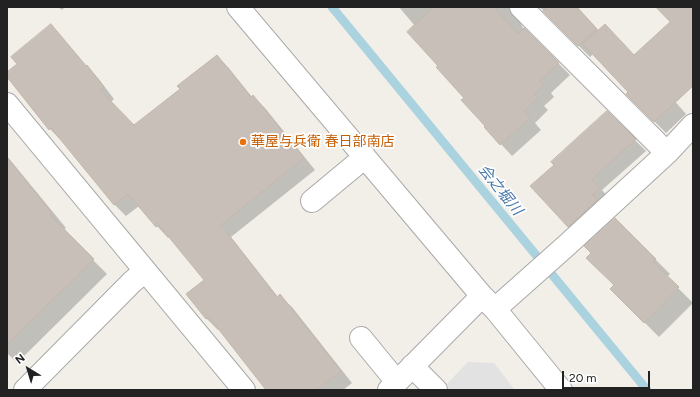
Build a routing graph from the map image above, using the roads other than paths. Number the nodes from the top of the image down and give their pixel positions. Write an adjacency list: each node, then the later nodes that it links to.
1 (238, 7): 6 (street)
2 (522, 7): 5 (street)
3 (7, 104): 8 (street)
4 (693, 125): 5 (street)
5 (667, 153): 9 (street)
6 (365, 157): 7 (street); 9 (street)
7 (312, 201)
8 (145, 271): 14 (street); 15 (street)
9 (488, 303): 11 (street); 13 (street)
10 (361, 338): 12 (street)
11 (412, 366): 12 (street); 16 (street)
12 (392, 386)
13 (550, 386)
14 (25, 390)
15 (244, 390)
16 (436, 390)

